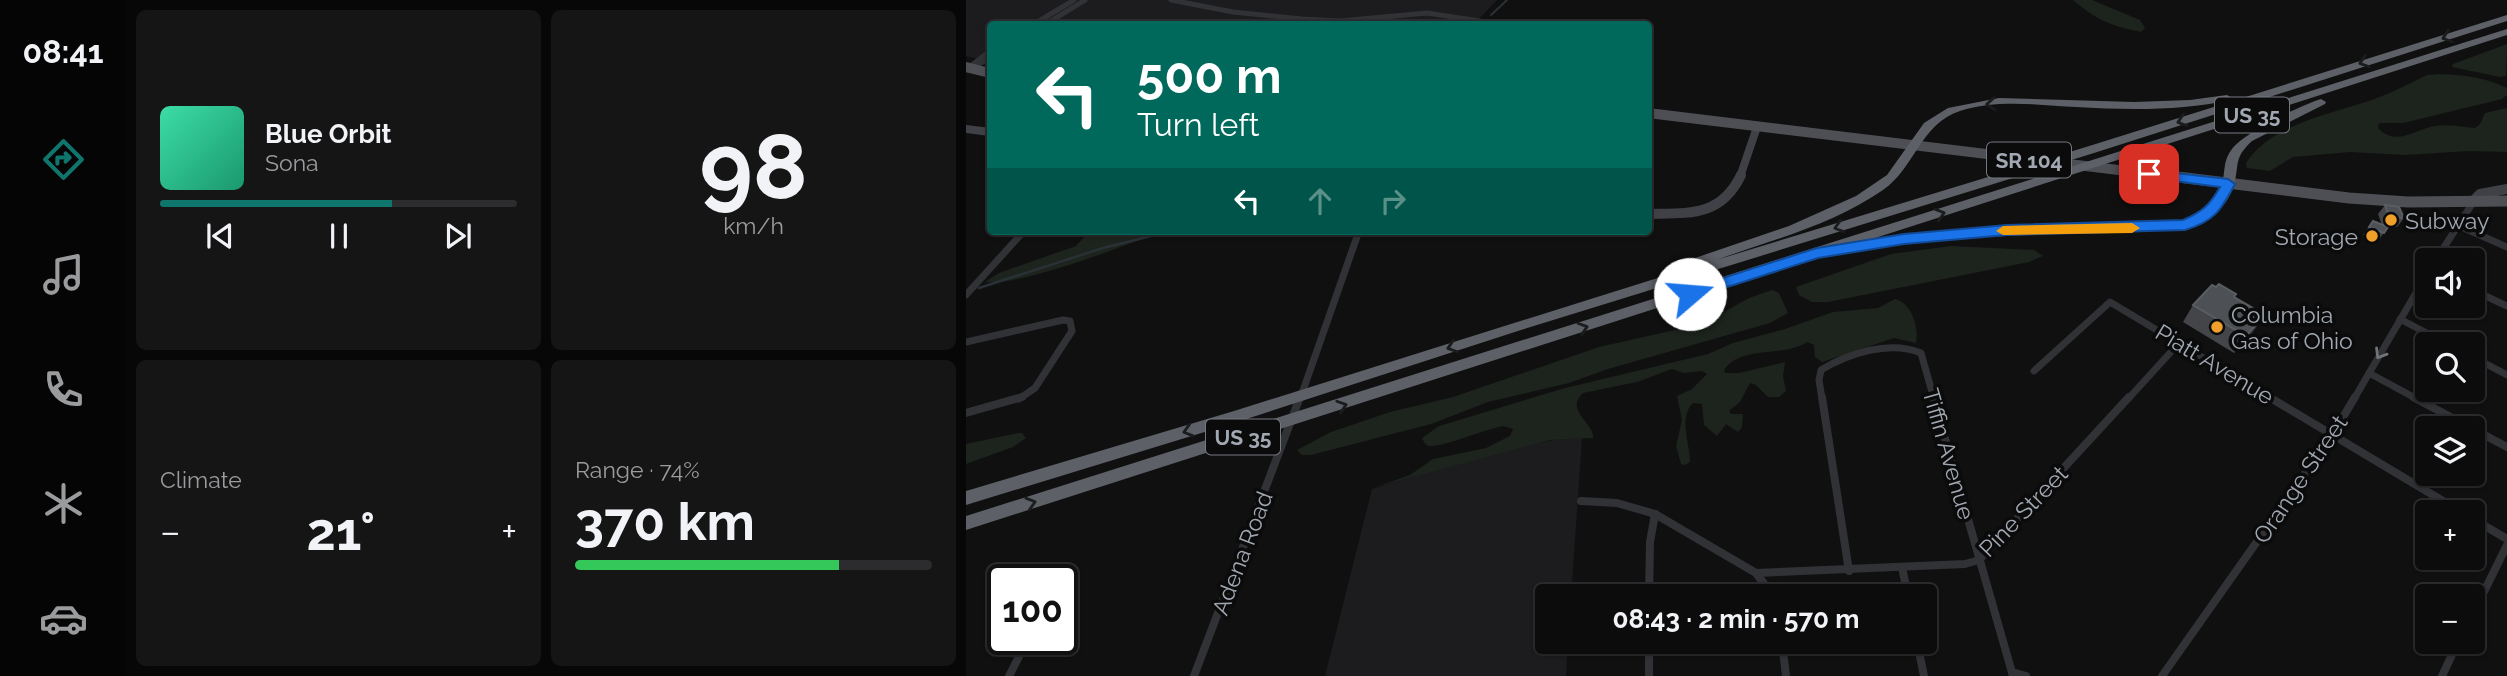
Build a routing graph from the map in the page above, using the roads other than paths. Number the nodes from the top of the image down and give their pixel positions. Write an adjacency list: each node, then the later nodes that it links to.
1 (1074, 0): 5 (street)
2 (1085, 0): 6 (street)
3 (1171, 0): 8 (street)
4 (2507, 18): 16 (highway, US 35, one-way to 16)
5 (1039, 21)
6 (1051, 21)
7 (1318, 21): 9 (street)
8 (1318, 21)
9 (1479, 21)
10 (2507, 33): 13 (highway, US 35)
11 (987, 53): 14 (street)
12 (987, 60): 14 (street)
13 (2413, 63): 22 (highway); 32 (highway, US 35, one-way to 13)
14 (967, 68): 15 (main road)
15 (987, 72)
16 (2294, 84): 21 (highway, one-way to 21); 33 (highway, US 35, one-way to 33)
17 (1652, 114): 18 (main road, SR 104)
18 (1757, 127): 21 (main road, SR 104); 26 (street)
19 (966, 129): 20 (street)
20 (987, 132)
21 (1910, 145): 22 (main road, SR 104); 33 (highway)
22 (2228, 184): 24 (main road, SR 104); 32 (highway)
23 (2507, 189): 24 (street)
24 (2474, 200): 25 (main road, SR 104); 27 (street)
25 (2507, 201)
26 (1652, 215)
27 (2457, 225): 30 (street); 31 (street)
28 (1020, 235): 35 (street)
29 (1358, 235): 72 (street, Adena Road)
30 (2507, 247)
31 (2443, 248)
32 (1817, 253): 53 (highway, US 35, one-way to 32)
33 (1622, 294): 49 (highway, US 35, one-way to 49)
34 (2415, 294): 38 (street, Orange Street)
35 (966, 295)
36 (2485, 296): 37 (street)
37 (2507, 306)
38 (2400, 319): 39 (street); 44 (street, Orange Street, one-way to 44)
39 (2424, 332)
40 (966, 342): 46 (street)
41 (2180, 342): 43 (street, Piatt Avenue); 47 (street, Piatt Avenue); 57 (street, Pine Street)
42 (2485, 363): 45 (street)
43 (2034, 371)
44 (2369, 373): 47 (street, Orange Street); 48 (street)
45 (2507, 375)
46 (966, 413)
47 (2333, 434): 50 (street, Piatt Avenue); 77 (street, Orange Street)
48 (2507, 447)
49 (966, 498)
50 (2442, 500)
51 (1581, 501): 52 (street)
52 (1655, 514): 60 (street); 61 (street)
53 (966, 523)
54 (2485, 526): 55 (street)
55 (2507, 539)
56 (2507, 545): 64 (street)
57 (1979, 560): 58 (street, Pine Street); 59 (street, Tiffin Avenue); 70 (street, Tiffin Avenue)
58 (1902, 568): 59 (street, Pine Street); 63 (street)
59 (1849, 570): 60 (street, Pine Street)
60 (1756, 573): 62 (street)
61 (1649, 584)
62 (1764, 584)
63 (1905, 584)
64 (2485, 590)
65 (1649, 654): 73 (street)
66 (1783, 654): 74 (street)
67 (1919, 654): 75 (street)
68 (2452, 654): 78 (street)
69 (1020, 655): 71 (street)
70 (2013, 674): 76 (street)
71 (1009, 676)
72 (1194, 676)
73 (1649, 676)
74 (1786, 676)
75 (1924, 676)
76 (2026, 676)
77 (2162, 676)
78 (2442, 676)

